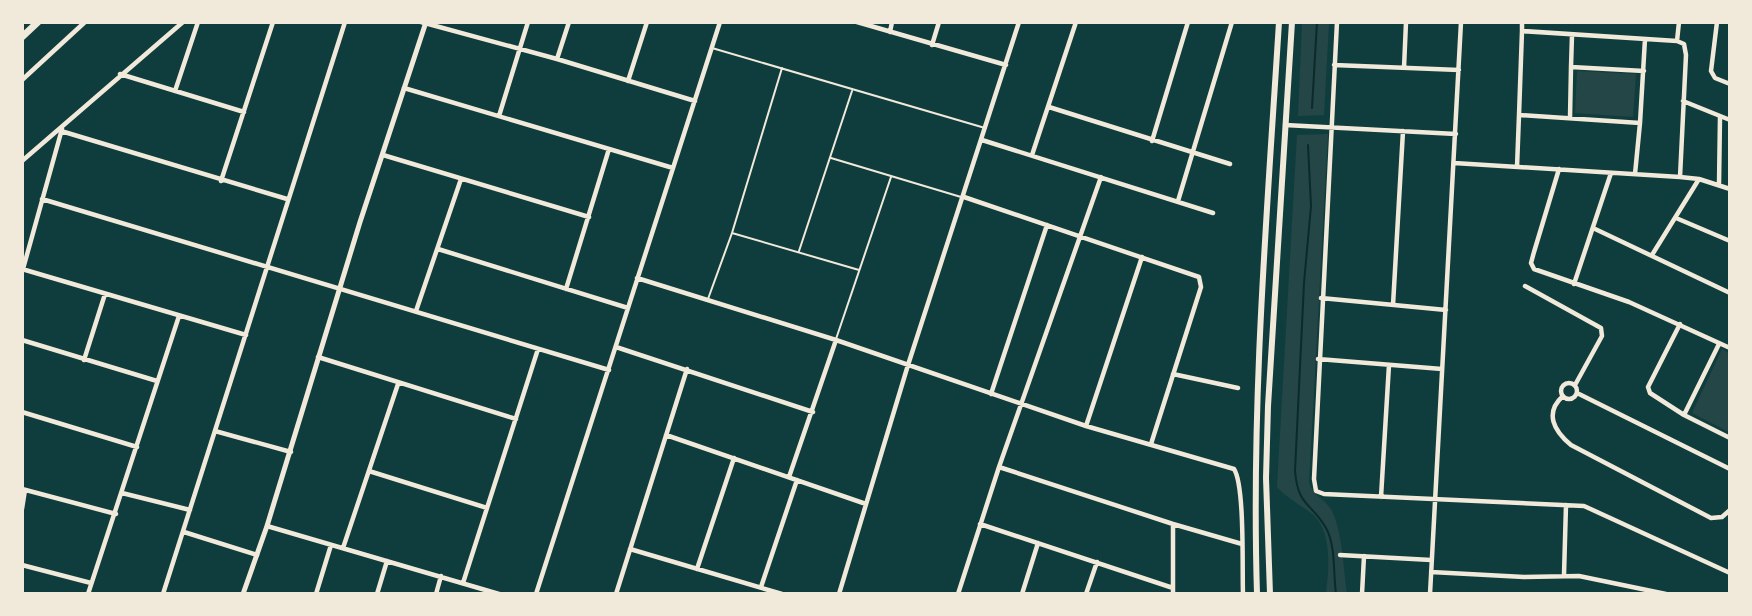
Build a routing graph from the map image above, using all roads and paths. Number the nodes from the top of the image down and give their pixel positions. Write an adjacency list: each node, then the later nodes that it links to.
1 (38, 22): 30 (main road)
2 (85, 22): 45 (street)
3 (183, 22): 44 (street)
4 (198, 22): 50 (street)
5 (273, 22): 56 (street)
6 (345, 22): 95 (street)
7 (528, 22): 34 (street)
8 (569, 22): 36 (street)
9 (647, 22): 46 (street)
10 (720, 22): 35 (street)
11 (857, 22): 28 (street)
12 (892, 22): 28 (street)
13 (939, 22): 33 (street)
14 (1019, 22): 37 (street)
15 (1076, 22): 55 (street)
16 (1232, 22): 73 (street)
17 (1279, 22): 51 (main road)
18 (1292, 22): 52 (main road)
19 (1337, 22): 38 (street)
20 (1406, 22): 41 (street)
21 (1461, 22): 42 (street)
22 (1522, 22): 27 (street)
23 (1679, 22): 32 (street)
24 (1717, 22): 47 (street)
25 (424, 23): 34 (street); 48 (street)
26 (1186, 23): 71 (street)
27 (1522, 31): 29 (street); 57 (street)
28 (890, 32): 33 (street)
29 (1572, 35): 31 (street); 39 (street)
30 (22, 37)
31 (1646, 39): 32 (street); 43 (street)
32 (1677, 41): 54 (street)
33 (932, 45): 37 (street)
34 (520, 48): 36 (street); 58 (street)
35 (712, 48): 40 (lane); 53 (street)
36 (557, 59): 46 (street)
37 (1006, 65): 65 (street)
38 (1334, 65): 41 (street); 66 (street)
39 (1571, 67): 43 (street); 60 (street)
40 (782, 68): 49 (lane); 102 (lane)
41 (1404, 68): 42 (street)
42 (1459, 70): 69 (street)
43 (1644, 71): 63 (street)
44 (120, 75): 50 (street); 62 (street)
45 (22, 80)
46 (628, 81): 53 (street)
47 (1730, 84)
48 (404, 88): 58 (street); 74 (street)
49 (852, 90): 65 (lane); 76 (lane)
50 (175, 91): 56 (street)
51 (1274, 96): 52 (main road); 112 (main road)
52 (1287, 97): 64 (main road)
53 (695, 101): 81 (street)
54 (1683, 101): 59 (street); 87 (street)
55 (1049, 107): 71 (street); 75 (street)
56 (244, 112): 90 (street)
57 (1519, 115): 60 (street); 80 (street)
58 (499, 116): 72 (street)
59 (1720, 116): 61 (street); 91 (street)
60 (1570, 118): 63 (street)
61 (1730, 120)
62 (63, 123): 67 (street); 77 (street)
63 (1640, 123): 84 (street)
64 (1285, 125): 66 (street); 113 (main road)
65 (985, 128): 70 (street)
66 (1331, 128): 68 (street); 121 (street)
67 (61, 131): 90 (street); 94 (street)
68 (1403, 131): 69 (street); 123 (street)
69 (1456, 134): 78 (street)
70 (982, 140): 75 (street); 93 (street)
71 (1152, 141): 73 (street)
72 (609, 149): 81 (street); 98 (street)
73 (1192, 153): 79 (street); 96 (street)
74 (383, 155): 88 (street); 117 (street)
75 (1032, 155): 86 (street)
76 (831, 158): 85 (lane); 106 (lane)
77 (22, 161)
78 (1454, 163): 80 (street); 125 (street)
79 (1230, 164)
80 (1517, 167): 82 (street)
81 (673, 168): 114 (street)
82 (1559, 170): 83 (street); 115 (street)
83 (1611, 173): 84 (street); 101 (street)
84 (1635, 174): 87 (street)
85 (891, 177): 93 (lane); 111 (lane)
86 (1101, 177): 96 (street); 103 (street)
87 (1680, 177): 89 (street)
88 (461, 179): 98 (street); 105 (street)
89 (1700, 179): 91 (street); 99 (street)
90 (221, 181): 95 (street)
91 (1719, 185): 92 (street)
92 (1730, 189)
93 (964, 197): 100 (street); 139 (street)
94 (42, 199): 109 (street); 110 (street)
95 (287, 199): 109 (street)
96 (1178, 201): 97 (street)
97 (1214, 213)
98 (589, 217): 118 (street)
99 (1677, 218): 104 (street); 107 (street)
100 (1047, 225): 103 (street); 150 (street)
101 (1593, 228): 107 (street); 115 (street)
102 (732, 233): 106 (lane); 122 (lane)
103 (1080, 235): 108 (street); 152 (street)
104 (1730, 241)
105 (438, 249): 118 (street); 126 (street)
106 (799, 251): 111 (lane)
107 (1653, 255): 119 (street)
108 (1142, 257): 144 (street); 157 (street)
109 (265, 268): 117 (street); 129 (street)
110 (23, 269): 120 (street)
111 (860, 270): 131 (lane)
112 (1264, 276): 113 (main road); 191 (main road)
113 (1275, 277): 192 (main road)
114 (637, 278): 122 (street); 124 (street)
115 (1574, 284): 128 (street)
116 (1525, 286): 147 (street)
117 (339, 288): 126 (street); 136 (street)
118 (566, 289): 124 (street)
119 (1730, 293)
120 (105, 294): 127 (street); 138 (street)
121 (1322, 298): 123 (street); 137 (street)
122 (707, 301): 131 (street)
123 (1393, 305): 125 (street)
124 (628, 308): 133 (street)
125 (1446, 310): 142 (street)
126 (416, 311): 134 (street)
127 (179, 316): 129 (street); 145 (street)
128 (1680, 324): 132 (street); 155 (street)
129 (246, 335): 158 (street)
130 (22, 340): 138 (street)
131 (836, 340): 139 (street); 154 (street)
132 (1719, 344): 135 (street); 155 (street)
133 (616, 347): 141 (street); 143 (street)
134 (538, 348): 143 (street); 156 (street)
135 (1730, 348)
136 (318, 357): 146 (street); 163 (street)
137 (1318, 359): 140 (street); 172 (street)
138 (84, 360): 145 (street)
139 (908, 365): 150 (street); 174 (street)
140 (1389, 365): 142 (street); 172 (street)
141 (687, 369): 154 (street); 159 (street)
142 (1442, 369): 173 (street)
143 (609, 370): 215 (street)
144 (1173, 374): 148 (street); 161 (street)
145 (157, 381): 162 (street)
146 (398, 384): 156 (street); 167 (street)
147 (1575, 385): 149 (street); 151 (street)
148 (1238, 388)
149 (1577, 393): 151 (street); 166 (street)
150 (991, 394): 152 (street)
151 (1563, 396): 179 (street)
152 (1022, 405): 157 (street); 165 (street)
153 (22, 412): 162 (street)
154 (813, 412): 168 (street)
155 (1684, 415): 160 (street)
156 (516, 419): 177 (street)
157 (1086, 426): 161 (street)
158 (215, 431): 163 (street); 178 (street)
159 (666, 435): 164 (street); 189 (street)
160 (1730, 438)
161 (1151, 444): 186 (street)
162 (137, 447): 171 (street)
163 (291, 452): 183 (street)
164 (734, 458): 168 (street); 199 (street)
165 (999, 467): 181 (street); 182 (street)
166 (1730, 469)
167 (369, 471): 177 (street); 188 (street)
168 (789, 477): 169 (street)
169 (797, 480): 174 (street); 206 (street)
170 (24, 490): 176 (street); 180 (street)
171 (122, 493): 178 (street); 180 (street)
172 (1381, 497): 173 (street)
173 (1435, 501): 175 (street); 195 (street)
174 (866, 504): 218 (street)
175 (1566, 505): 201 (street); 202 (street)
176 (22, 508)
177 (487, 508): 205 (street)
178 (190, 510): 184 (street)
179 (1730, 510)
180 (116, 514): 204 (street)
181 (980, 524): 185 (street); 219 (street)
182 (1173, 524): 186 (street); 207 (street)
183 (267, 526): 187 (street); 190 (street)
184 (184, 532): 190 (street); 209 (street)
185 (1038, 543): 197 (street); 220 (street)
186 (1242, 544): 222 (street)
187 (332, 545): 188 (street); 211 (street)
188 (343, 548): 196 (street)
189 (630, 549): 199 (street); 216 (street)
190 (257, 555): 210 (street)
191 (1256, 555): 192 (main road); 223 (main road)
192 (1270, 555): 224 (main road)
193 (1340, 555): 194 (street)
194 (1364, 556): 195 (street); 225 (street)
195 (1431, 560): 200 (street)
196 (387, 561): 203 (street); 212 (street)
197 (1097, 562): 207 (street); 221 (street)
198 (22, 565): 204 (street)
199 (697, 568): 206 (street)
200 (1431, 572): 202 (street); 226 (street)
201 (1730, 573)
202 (1564, 575): 227 (street)
203 (441, 576): 205 (street); 213 (street)
204 (92, 583): 208 (street)
205 (463, 583): 214 (street)
206 (761, 587): 217 (street)
207 (1173, 591)
208 (88, 594)
209 (163, 594)
210 (243, 594)
211 (316, 594)
212 (377, 594)
213 (436, 594)
214 (499, 594)
215 (536, 594)
216 (616, 594)
217 (782, 594)
218 (839, 594)
219 (958, 594)
220 (1022, 594)
221 (1086, 594)
222 (1242, 594)
223 (1257, 594)
224 (1270, 594)
225 (1362, 594)
226 (1430, 594)
227 (1665, 594)

